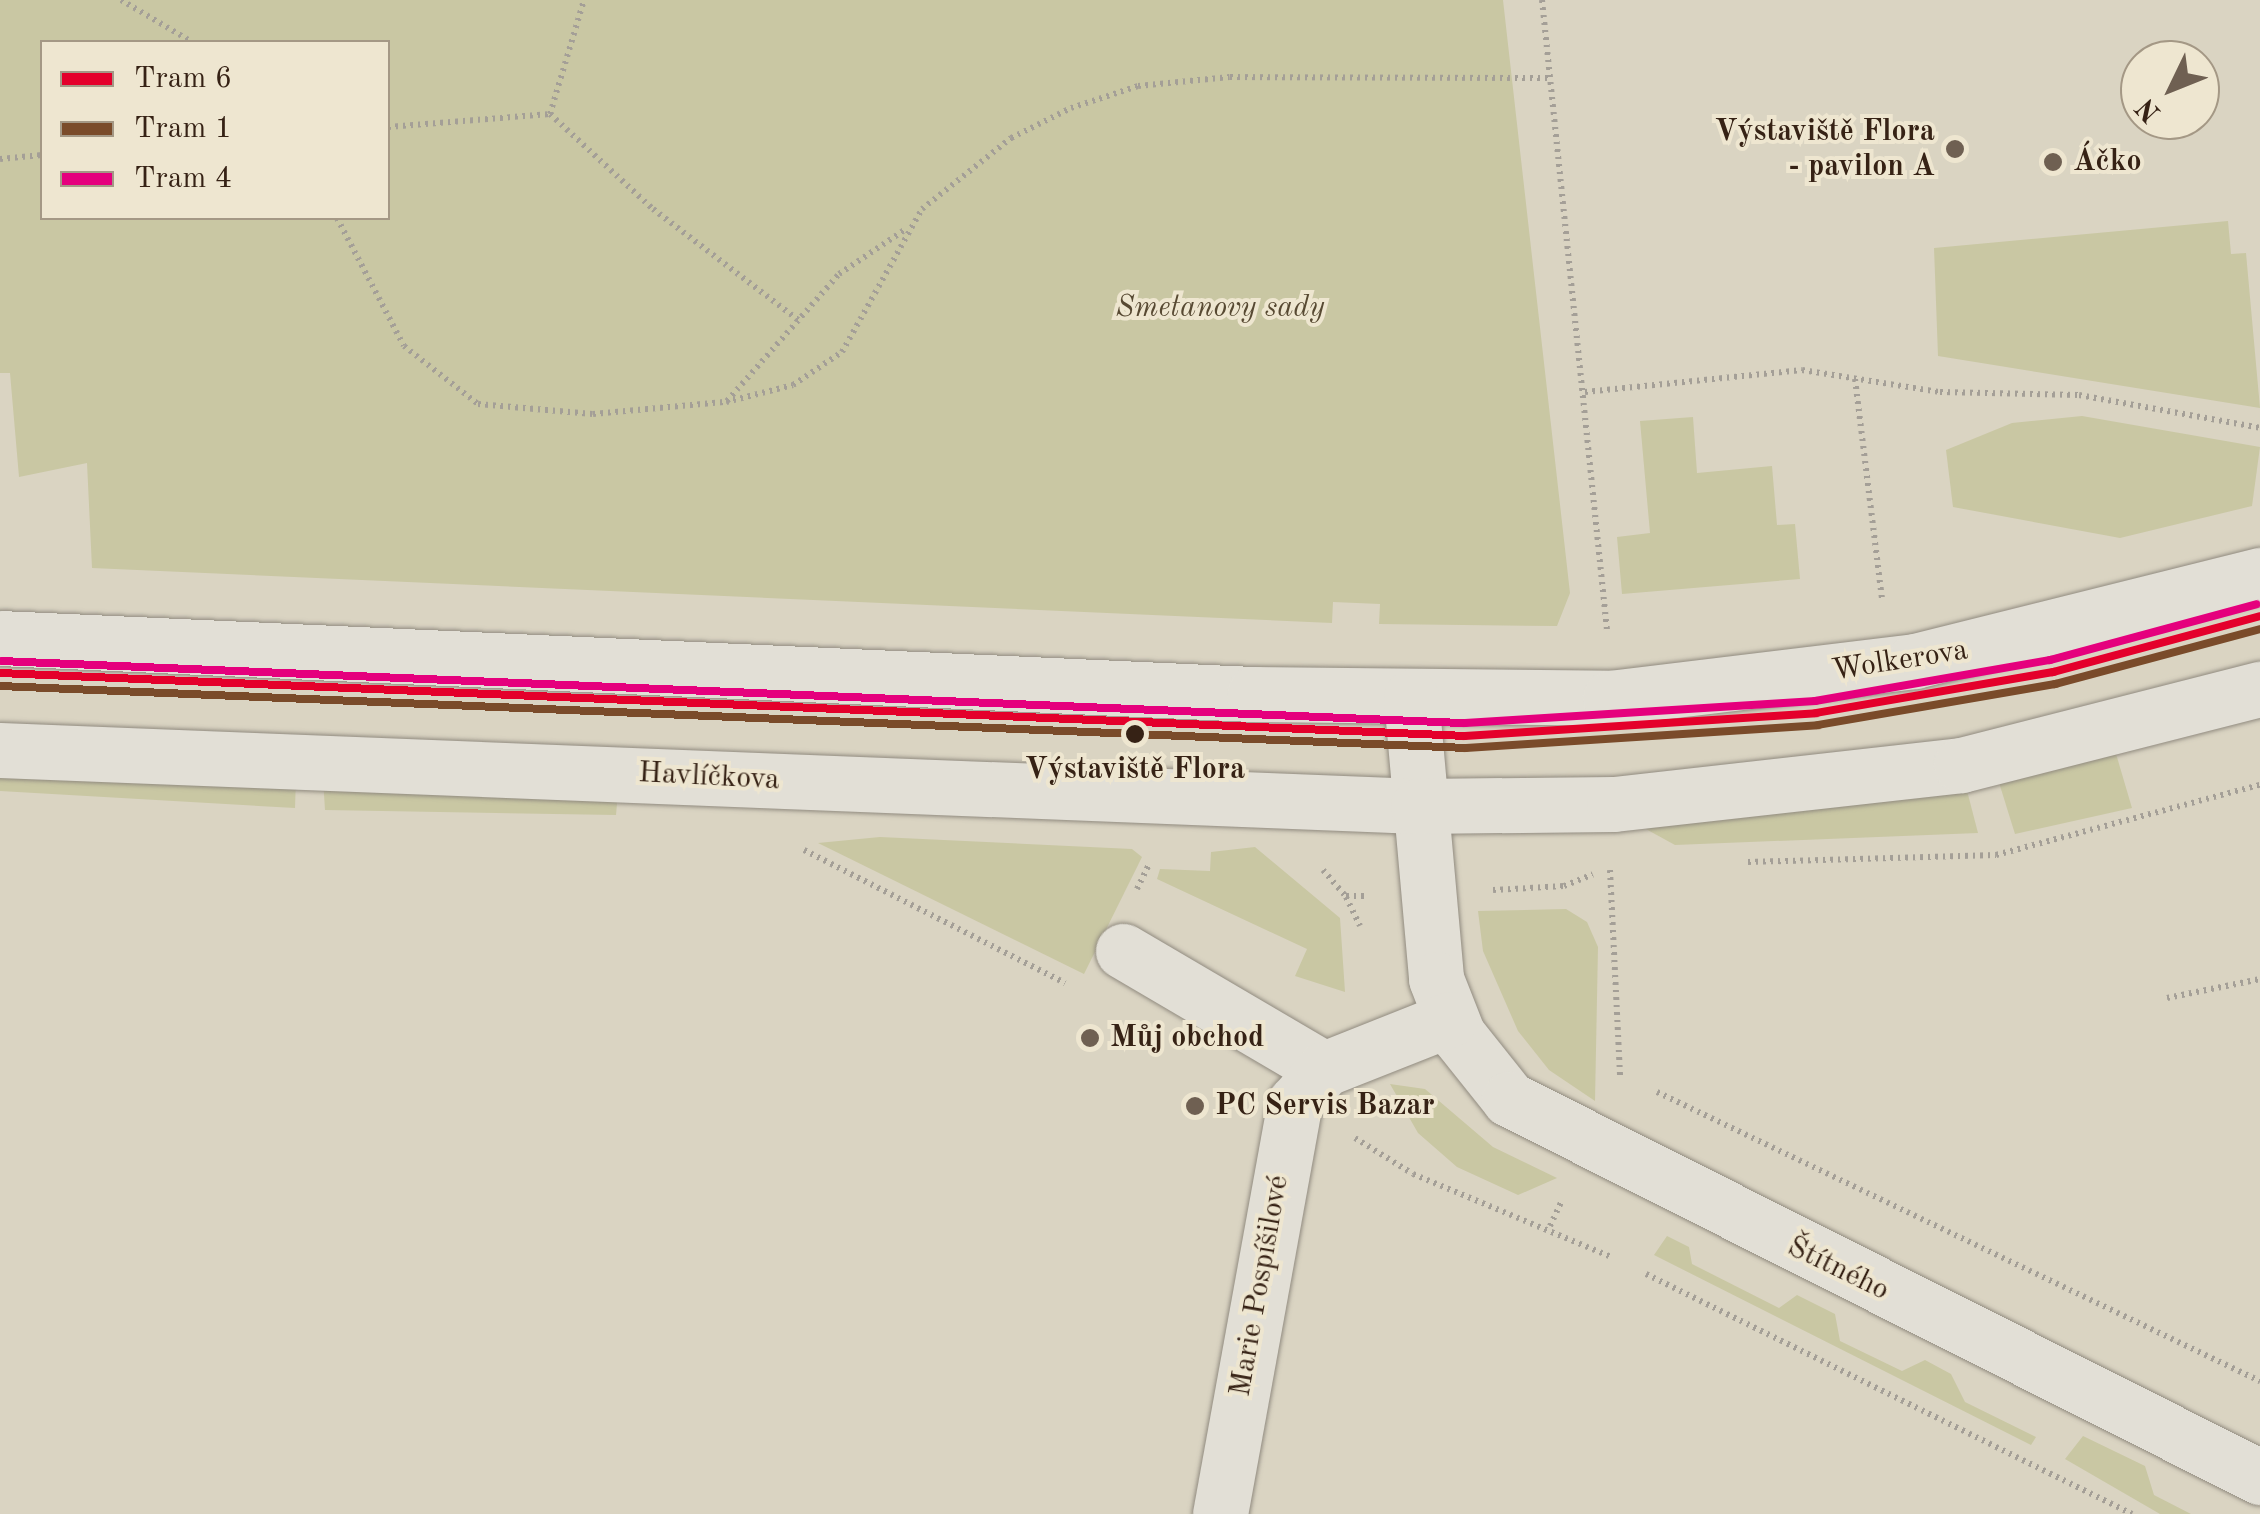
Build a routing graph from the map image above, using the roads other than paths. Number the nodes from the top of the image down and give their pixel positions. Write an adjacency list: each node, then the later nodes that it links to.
1 (2260, 575): 4 (street, Wolkerova)
2 (0, 638): 4 (street)
3 (2260, 689): 6 (street)
4 (1411, 696): 6 (street, Štítného)
5 (0, 750): 6 (street, Havlíčkova)
6 (1418, 806): 8 (street, Štítného)
7 (1123, 952): 9 (street)
8 (1450, 1019): 9 (street); 10 (street, Štítného)
9 (1324, 1069): 11 (street, Marie Pospíšilové)
10 (2260, 1477)
11 (1220, 1514)

